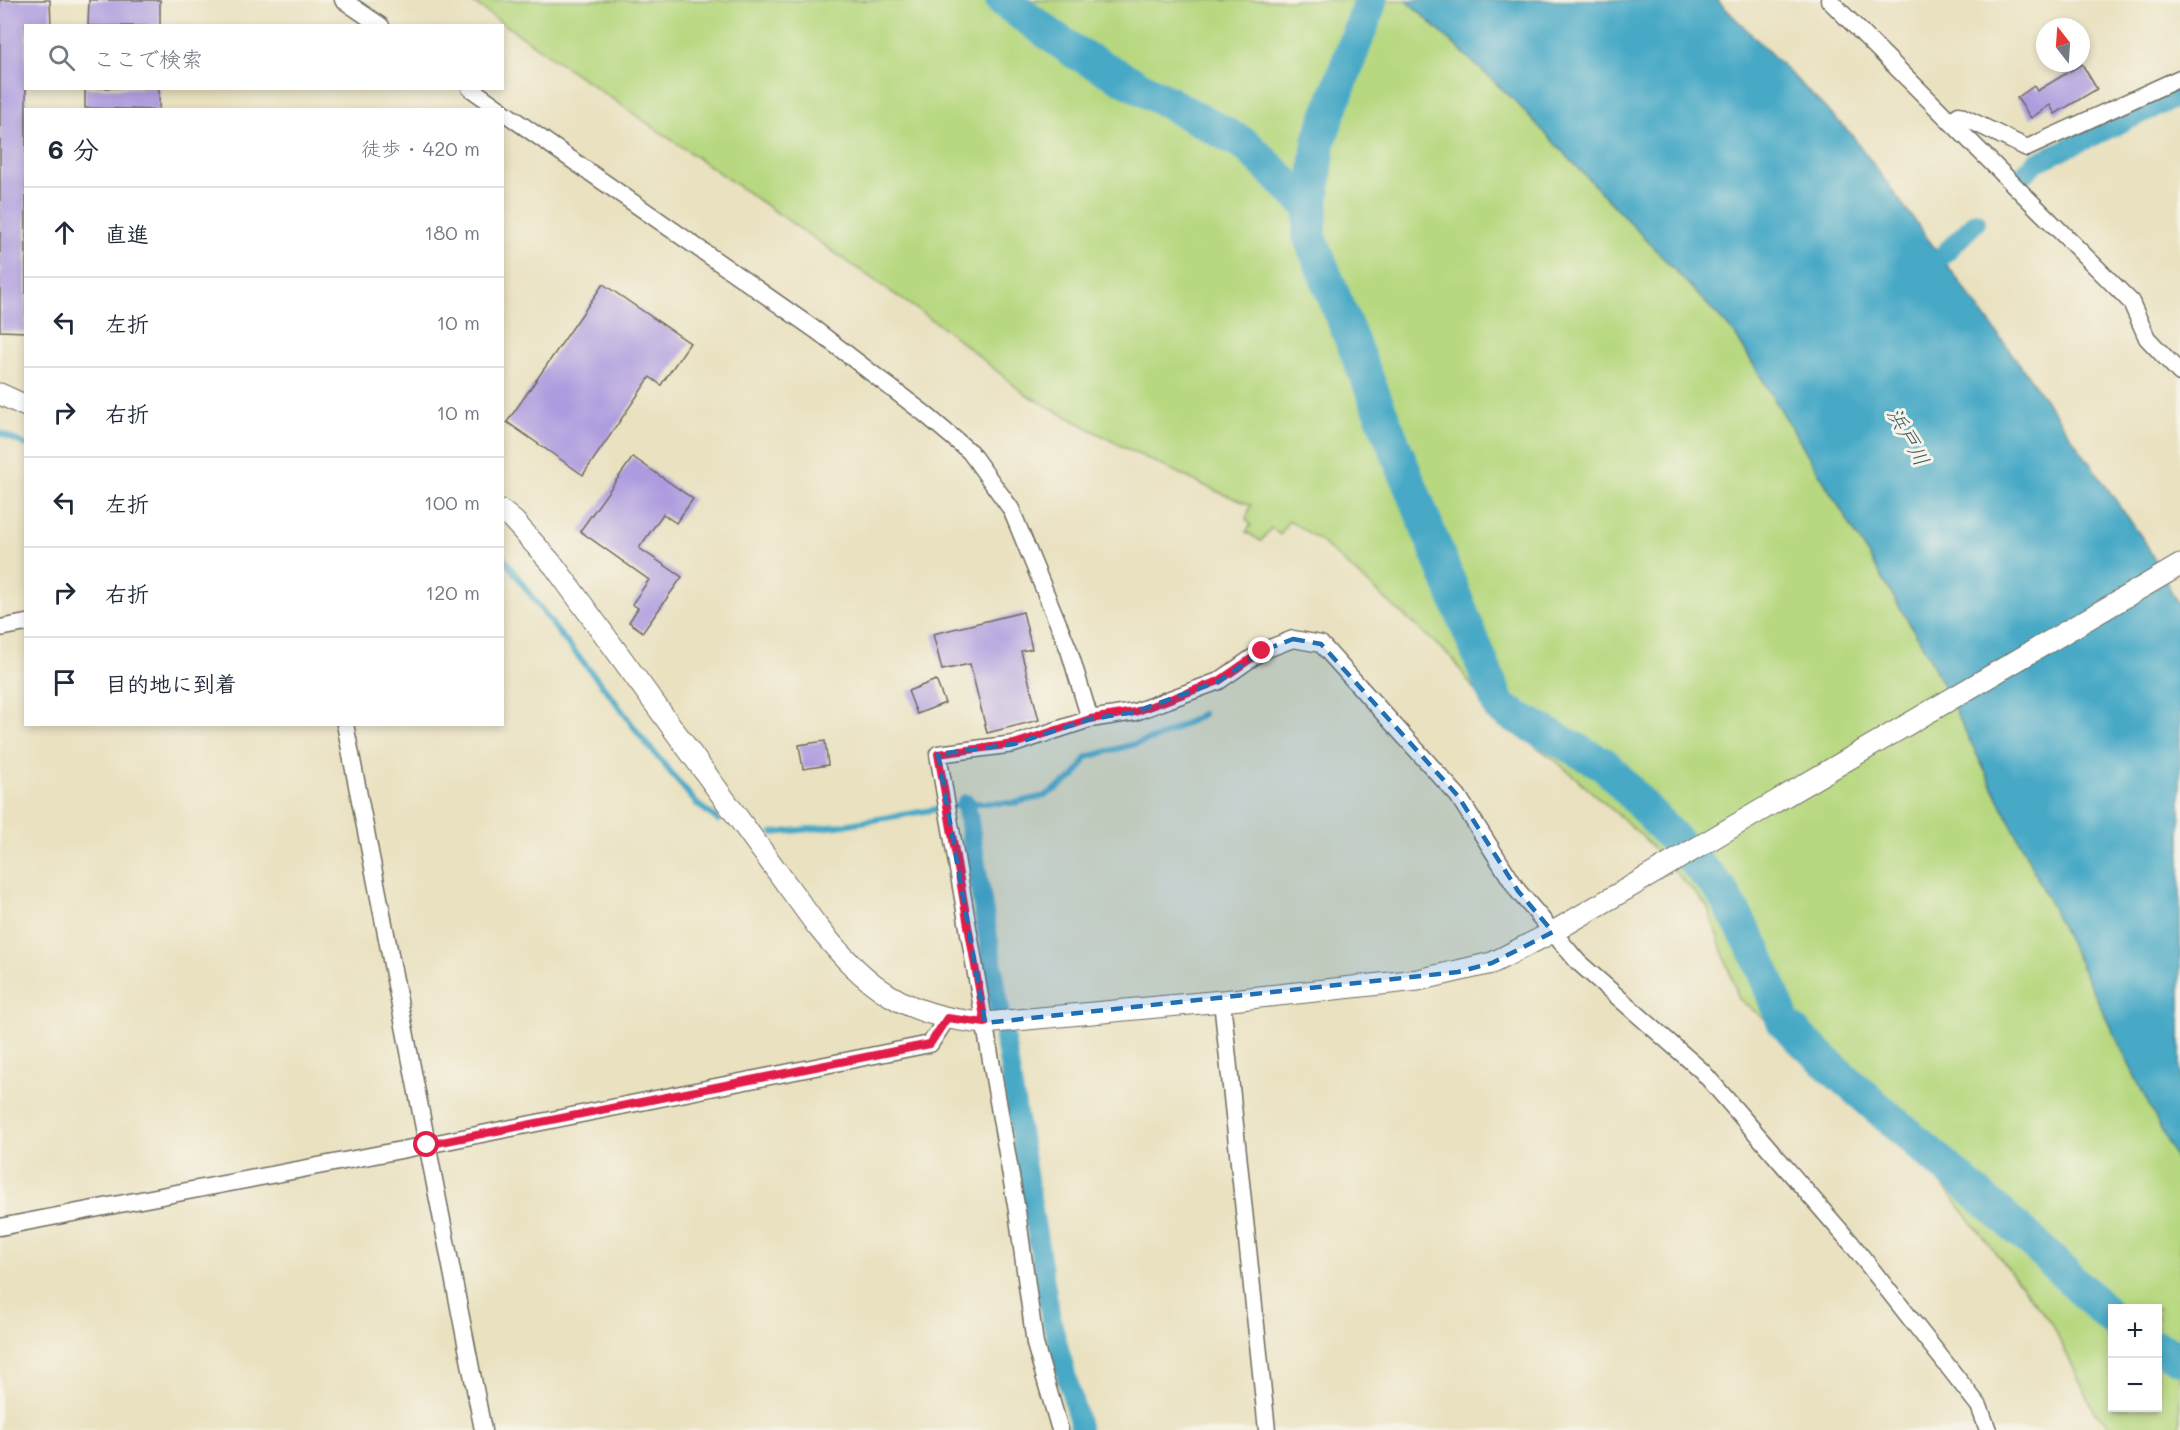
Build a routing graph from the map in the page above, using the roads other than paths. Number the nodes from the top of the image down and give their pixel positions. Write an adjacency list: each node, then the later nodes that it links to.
1 (344, 0): 3 (street)
2 (1829, 0): 8 (street)
3 (378, 24)
4 (2180, 78): 8 (street)
5 (473, 90): 6 (street)
6 (499, 108)
7 (504, 111): 16 (street)
8 (1949, 120): 9 (street)
9 (2180, 373)
10 (0, 394): 11 (street)
11 (24, 405)
12 (506, 519): 20 (street)
13 (2180, 565): 18 (street)
14 (24, 623): 15 (street)
15 (0, 628)
16 (1090, 719): 18 (street); 21 (street)
17 (345, 726): 22 (street)
18 (1553, 932): 19 (street); 27 (street)
19 (1222, 1001): 21 (street); 26 (street)
20 (947, 1018): 21 (street); 22 (street)
21 (985, 1023): 25 (street)
22 (427, 1145): 23 (street); 24 (street)
23 (0, 1227)
24 (483, 1430)
25 (1060, 1430)
26 (1267, 1430)
27 (1988, 1430)

